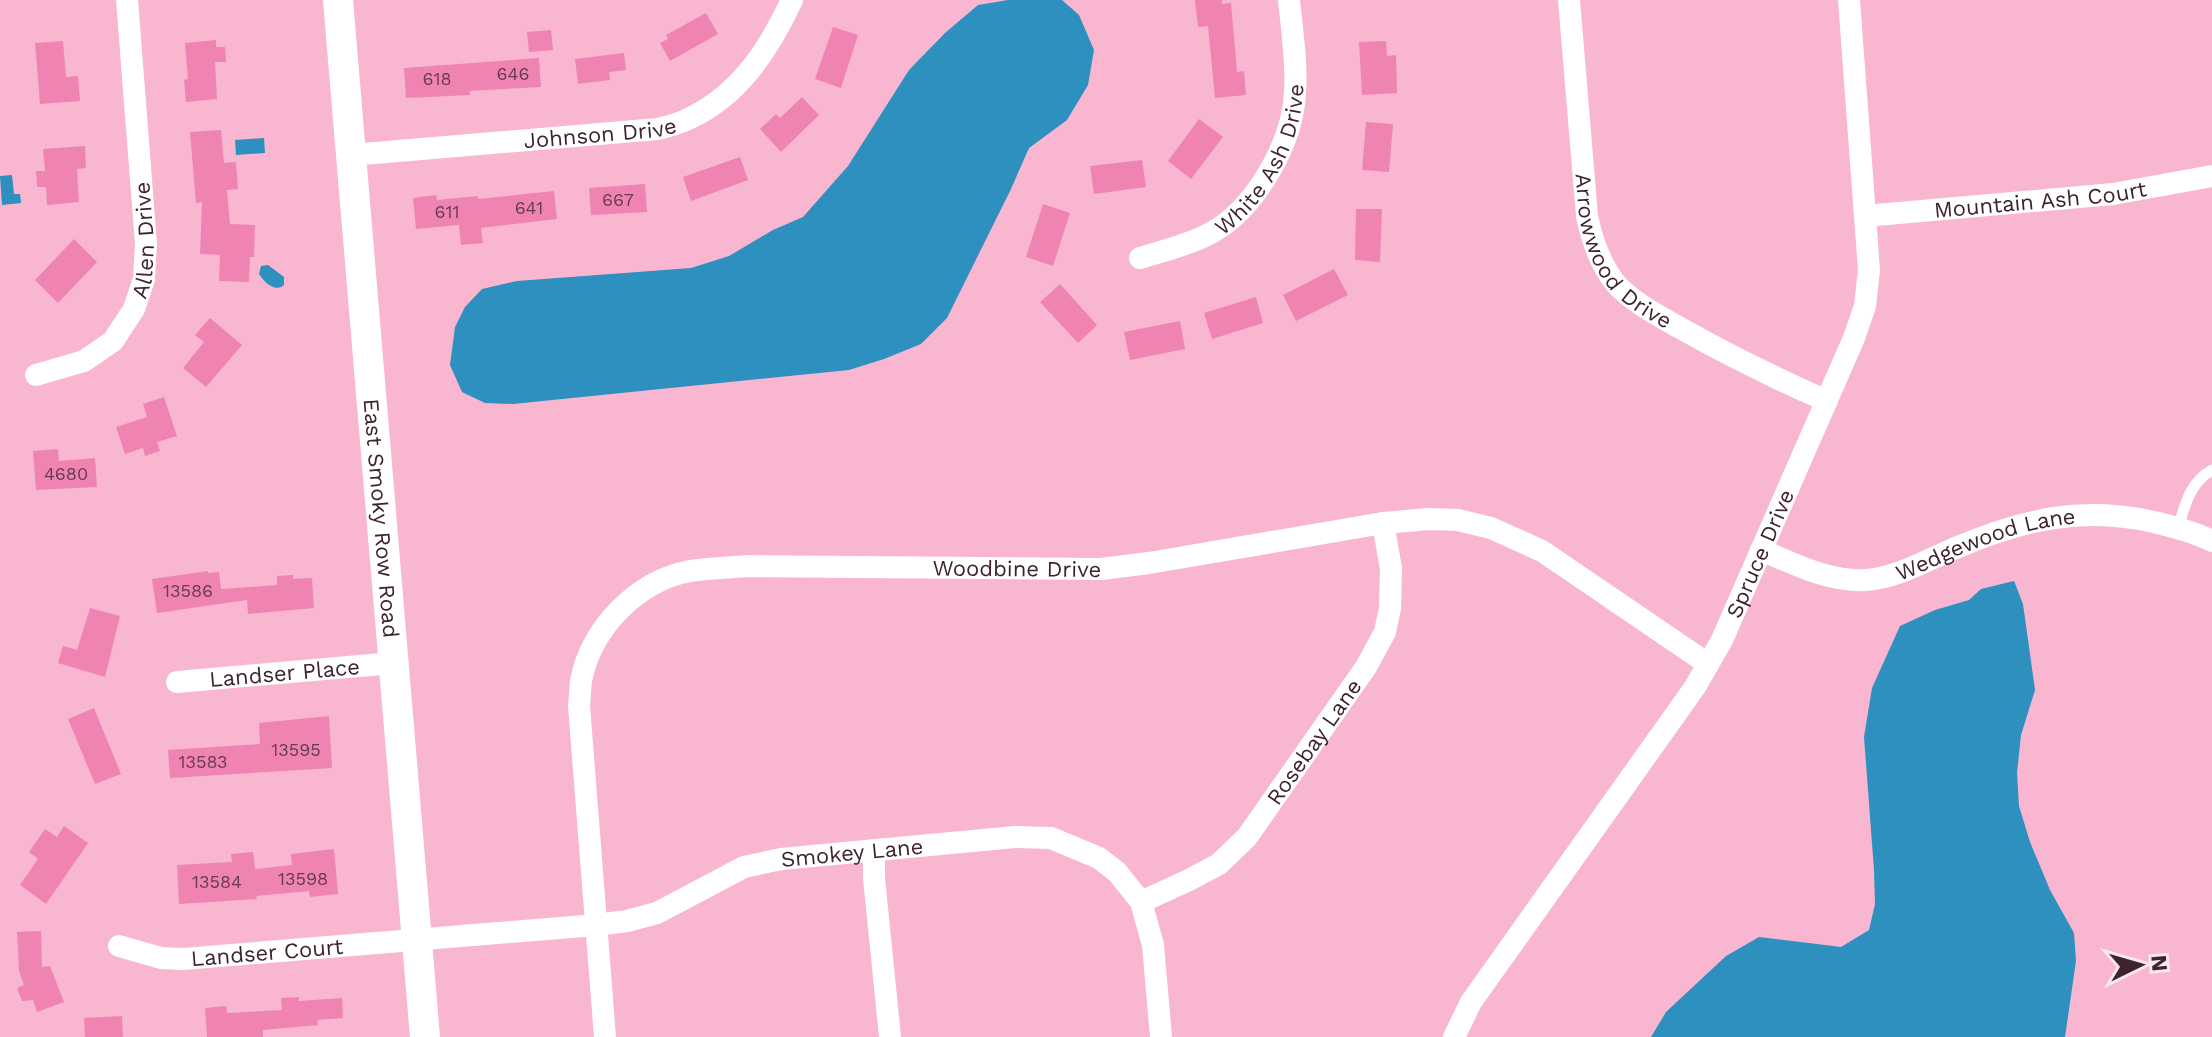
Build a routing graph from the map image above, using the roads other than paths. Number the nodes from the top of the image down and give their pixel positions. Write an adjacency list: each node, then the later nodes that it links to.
1 (127, 0): 11 (street, Allen Drive)
2 (338, 0): 7 (street, East Smoky Row Road)
3 (792, 0): 7 (street, Johnson Drive)
4 (1289, 0): 10 (street, White Ash Drive)
5 (1569, 0): 12 (street, Arrowwood Drive)
6 (1849, 0): 9 (street, Spruce Drive)
7 (351, 155): 18 (street, East Smoky Row Road)
8 (2212, 176): 9 (street, Mountain Ash Court)
9 (1865, 216): 12 (street, Spruce Drive)
10 (1140, 258)
11 (36, 375)
12 (1827, 401): 17 (street, Spruce Drive)
13 (2212, 470): 15 (lane)
14 (1383, 523): 19 (street, Woodbine Drive); 22 (street, Rosebay Lane); 23 (street, Woodbine Drive)
15 (2178, 528): 16 (street, Wedgewood Lane); 17 (street, Wedgewood Lane)
16 (2212, 541)
17 (1761, 550): 19 (street, Spruce Drive)
18 (393, 663): 20 (street, Landser Place); 24 (street, East Smoky Row Road)
19 (1708, 664): 30 (street, Spruce Drive)
20 (177, 682)
21 (874, 850): 22 (street, Smokey Lane); 23 (street, Smokey Lane); 28 (street)
22 (1141, 902): 29 (street, Smokey Lane)
23 (596, 925): 24 (street, Smokey Lane); 27 (street, Woodbine Drive)
24 (417, 940): 25 (street, Landser Court); 26 (street, East Smoky Row Road)
25 (119, 946)
26 (425, 1037)
27 (605, 1037)
28 (890, 1037)
29 (1161, 1037)
30 (1454, 1037)

